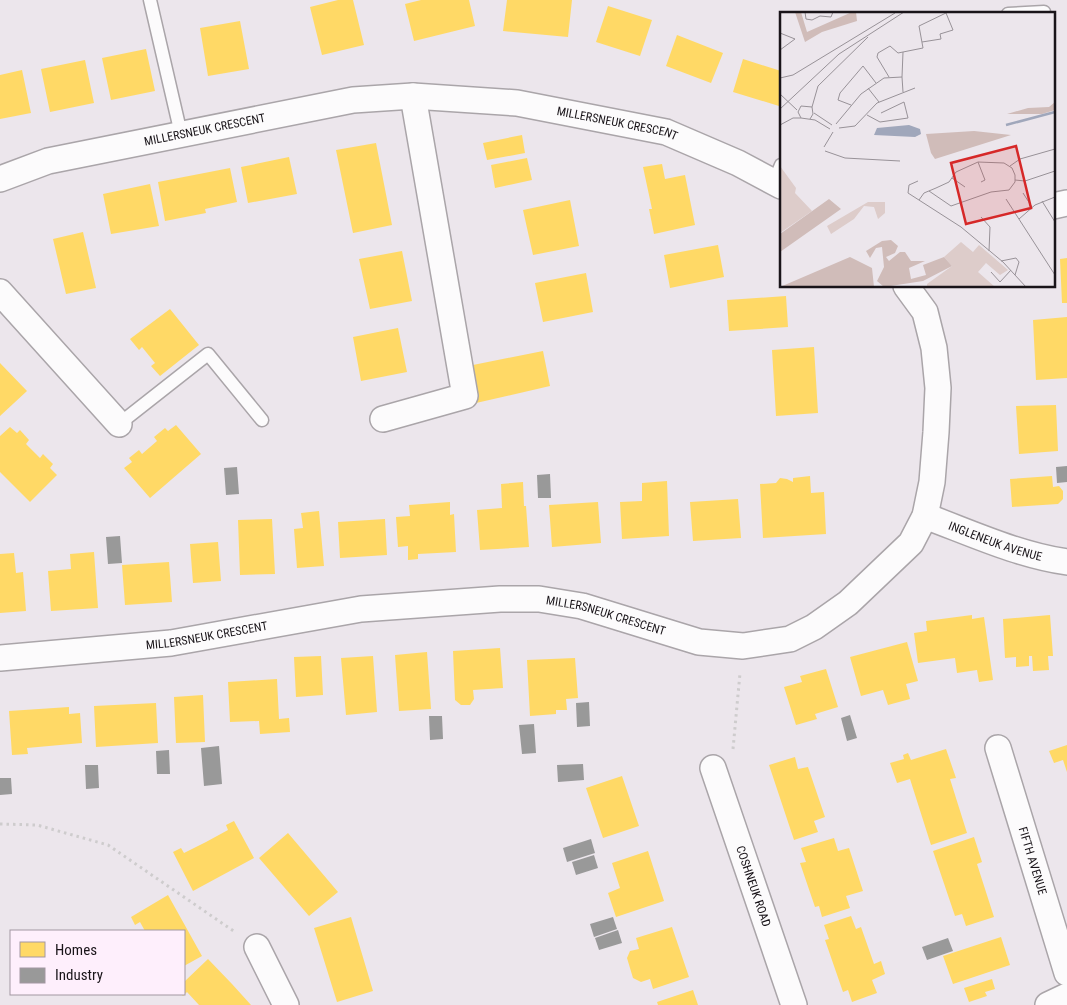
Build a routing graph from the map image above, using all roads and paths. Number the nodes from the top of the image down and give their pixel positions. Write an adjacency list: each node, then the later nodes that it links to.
1 (150, 0): 3 (lane)
2 (413, 96): 3 (street, MILLERSNEUK CRESCENT); 4 (street, MILLERSNEUK CRESCENT); 10 (street)
3 (181, 134): 5 (street, MILLERSNEUK CRESCENT)
4 (779, 178)
5 (0, 179)
6 (1067, 203): 7 (street)
7 (1054, 206)
8 (907, 288): 13 (street, MILLERSNEUK CRESCENT)
9 (0, 292): 12 (street)
10 (383, 419)
11 (262, 420): 12 (lane)
12 (119, 424)
13 (925, 516): 14 (street, INGLENEUK AVENUE); 15 (street, MILLERSNEUK CRESCENT)
14 (1067, 562)
15 (743, 646): 16 (street, MILLERSNEUK CRESCENT); 18 (path)
16 (0, 658)
17 (998, 748): 21 (street, FIFTH AVENUE)
18 (713, 768): 24 (street, COSHNEUK ROAD)
19 (0, 824): 20 (path)
20 (257, 947): 23 (street)
21 (1067, 973)
22 (1067, 996): 25 (street)
23 (286, 1005)
24 (794, 1005)
25 (1048, 1005)

